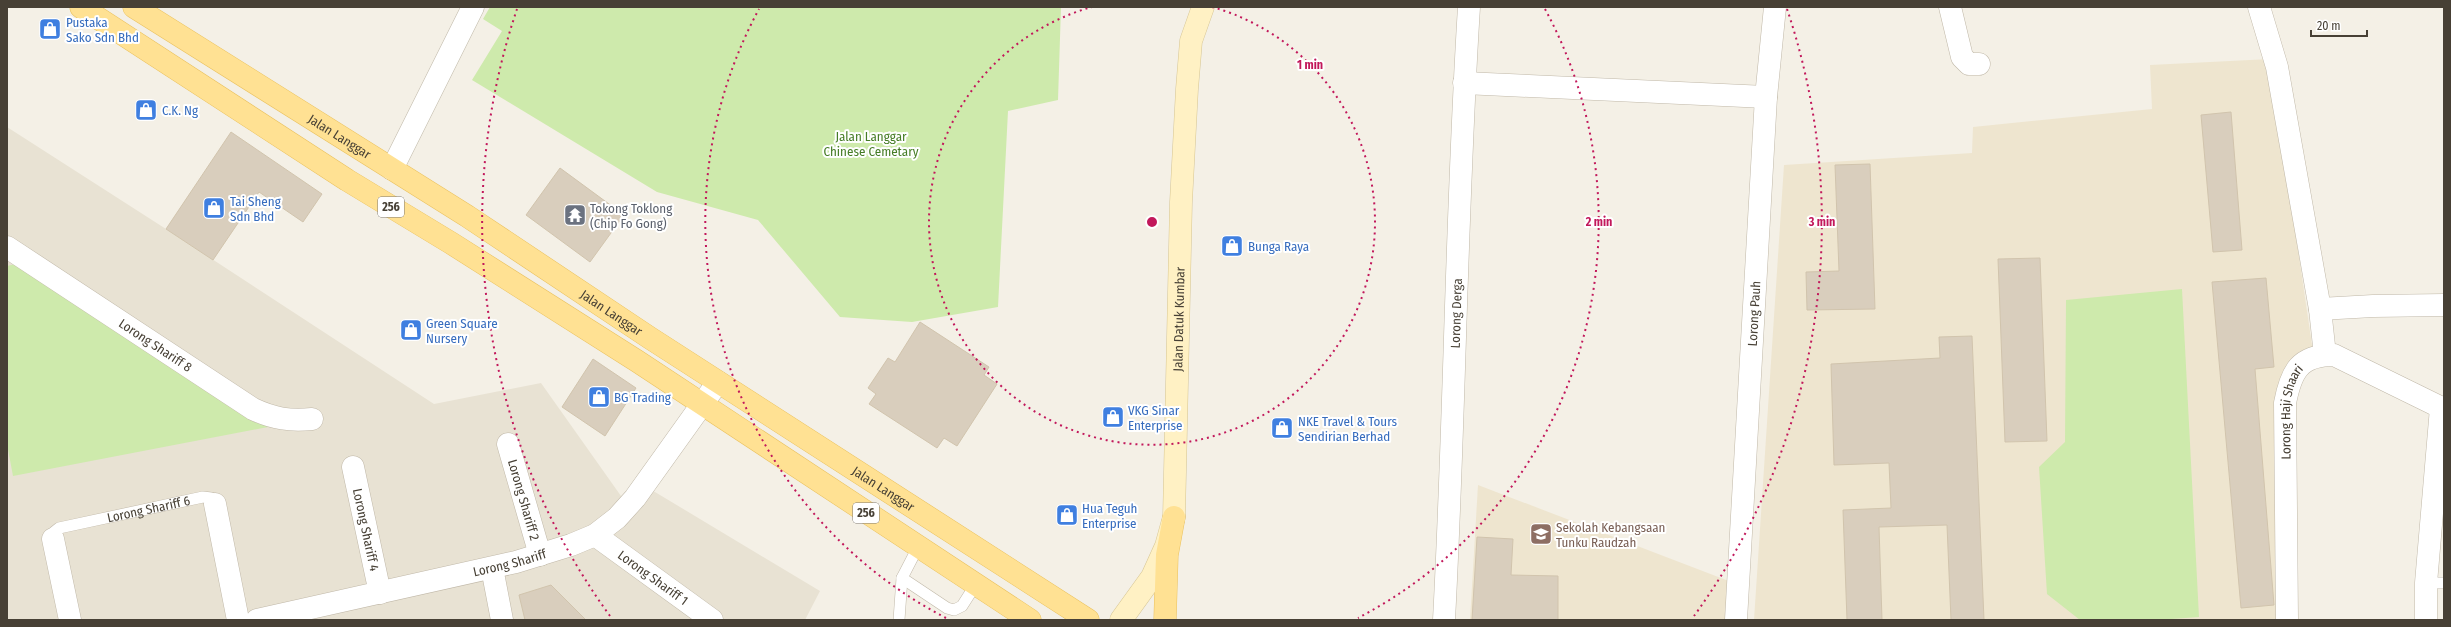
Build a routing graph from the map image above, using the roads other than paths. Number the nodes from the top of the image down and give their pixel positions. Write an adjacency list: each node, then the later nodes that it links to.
1 (81, 7): 18 (main road, Jalan Langgar / 256)
2 (134, 7): 12 (main road, Jalan Langgar / 256)
3 (473, 7): 12 (street)
4 (1203, 7): 24 (main road, Jalan Datuk Kumbar)
5 (1469, 7): 10 (street, Lorong Derga)
6 (1775, 7): 11 (street, Lorong Pauh)
7 (1950, 7): 9 (street)
8 (2259, 7): 15 (street)
9 (1979, 64)
10 (1464, 83): 11 (street); 45 (street, Lorong Derga)
11 (1766, 97): 46 (street, Lorong Pauh)
12 (392, 169): 17 (main road, Jalan Langgar / 256)
13 (7, 247): 20 (street, Lorong Shariff 8)
14 (2444, 305): 15 (street)
15 (2320, 309): 16 (street)
16 (2325, 355): 19 (street); 47 (street, Lorong Haji Shaari)
17 (718, 382): 18 (street, Lorong Shariff); 42 (main road, Jalan Langgar / 256)
18 (702, 405): 25 (street, Lorong Shariff); 27 (main road, Jalan Langgar / 256)
19 (2442, 408): 31 (street)
20 (312, 419)
21 (508, 444): 28 (street, Lorong Shariff 2)
22 (353, 467): 33 (street, Lorong Shariff 4)
23 (215, 504): 26 (lane, Lorong Shariff 6); 36 (street, Lorong Shariff 6)
24 (1174, 517): 43 (main road, Jalan Datuk Kumbar); 44 (main road)
25 (595, 534): 28 (street, Lorong Shariff); 39 (street, Lorong Shariff 1)
26 (53, 539): 35 (street, Lorong Shariff 6)
27 (918, 547): 30 (lane); 32 (main road, Jalan Langgar / 256)
28 (540, 555): 29 (street, Lorong Shariff)
29 (492, 568): 33 (street, Lorong Shariff); 38 (street)
30 (902, 578): 32 (lane); 40 (lane)
31 (2435, 583): 48 (street)
32 (976, 584): 41 (main road, Jalan Langgar / 256)
33 (380, 593): 34 (street, Lorong Shariff)
34 (339, 611): 37 (street, Lorong Shariff)
35 (70, 620)
36 (238, 620)
37 (257, 620)
38 (502, 620)
39 (712, 620)
40 (899, 620)
41 (1030, 620)
42 (1088, 620)
43 (1121, 620)
44 (1165, 620)
45 (1444, 620)
46 (1736, 620)
47 (2287, 620)
48 (2426, 620)

